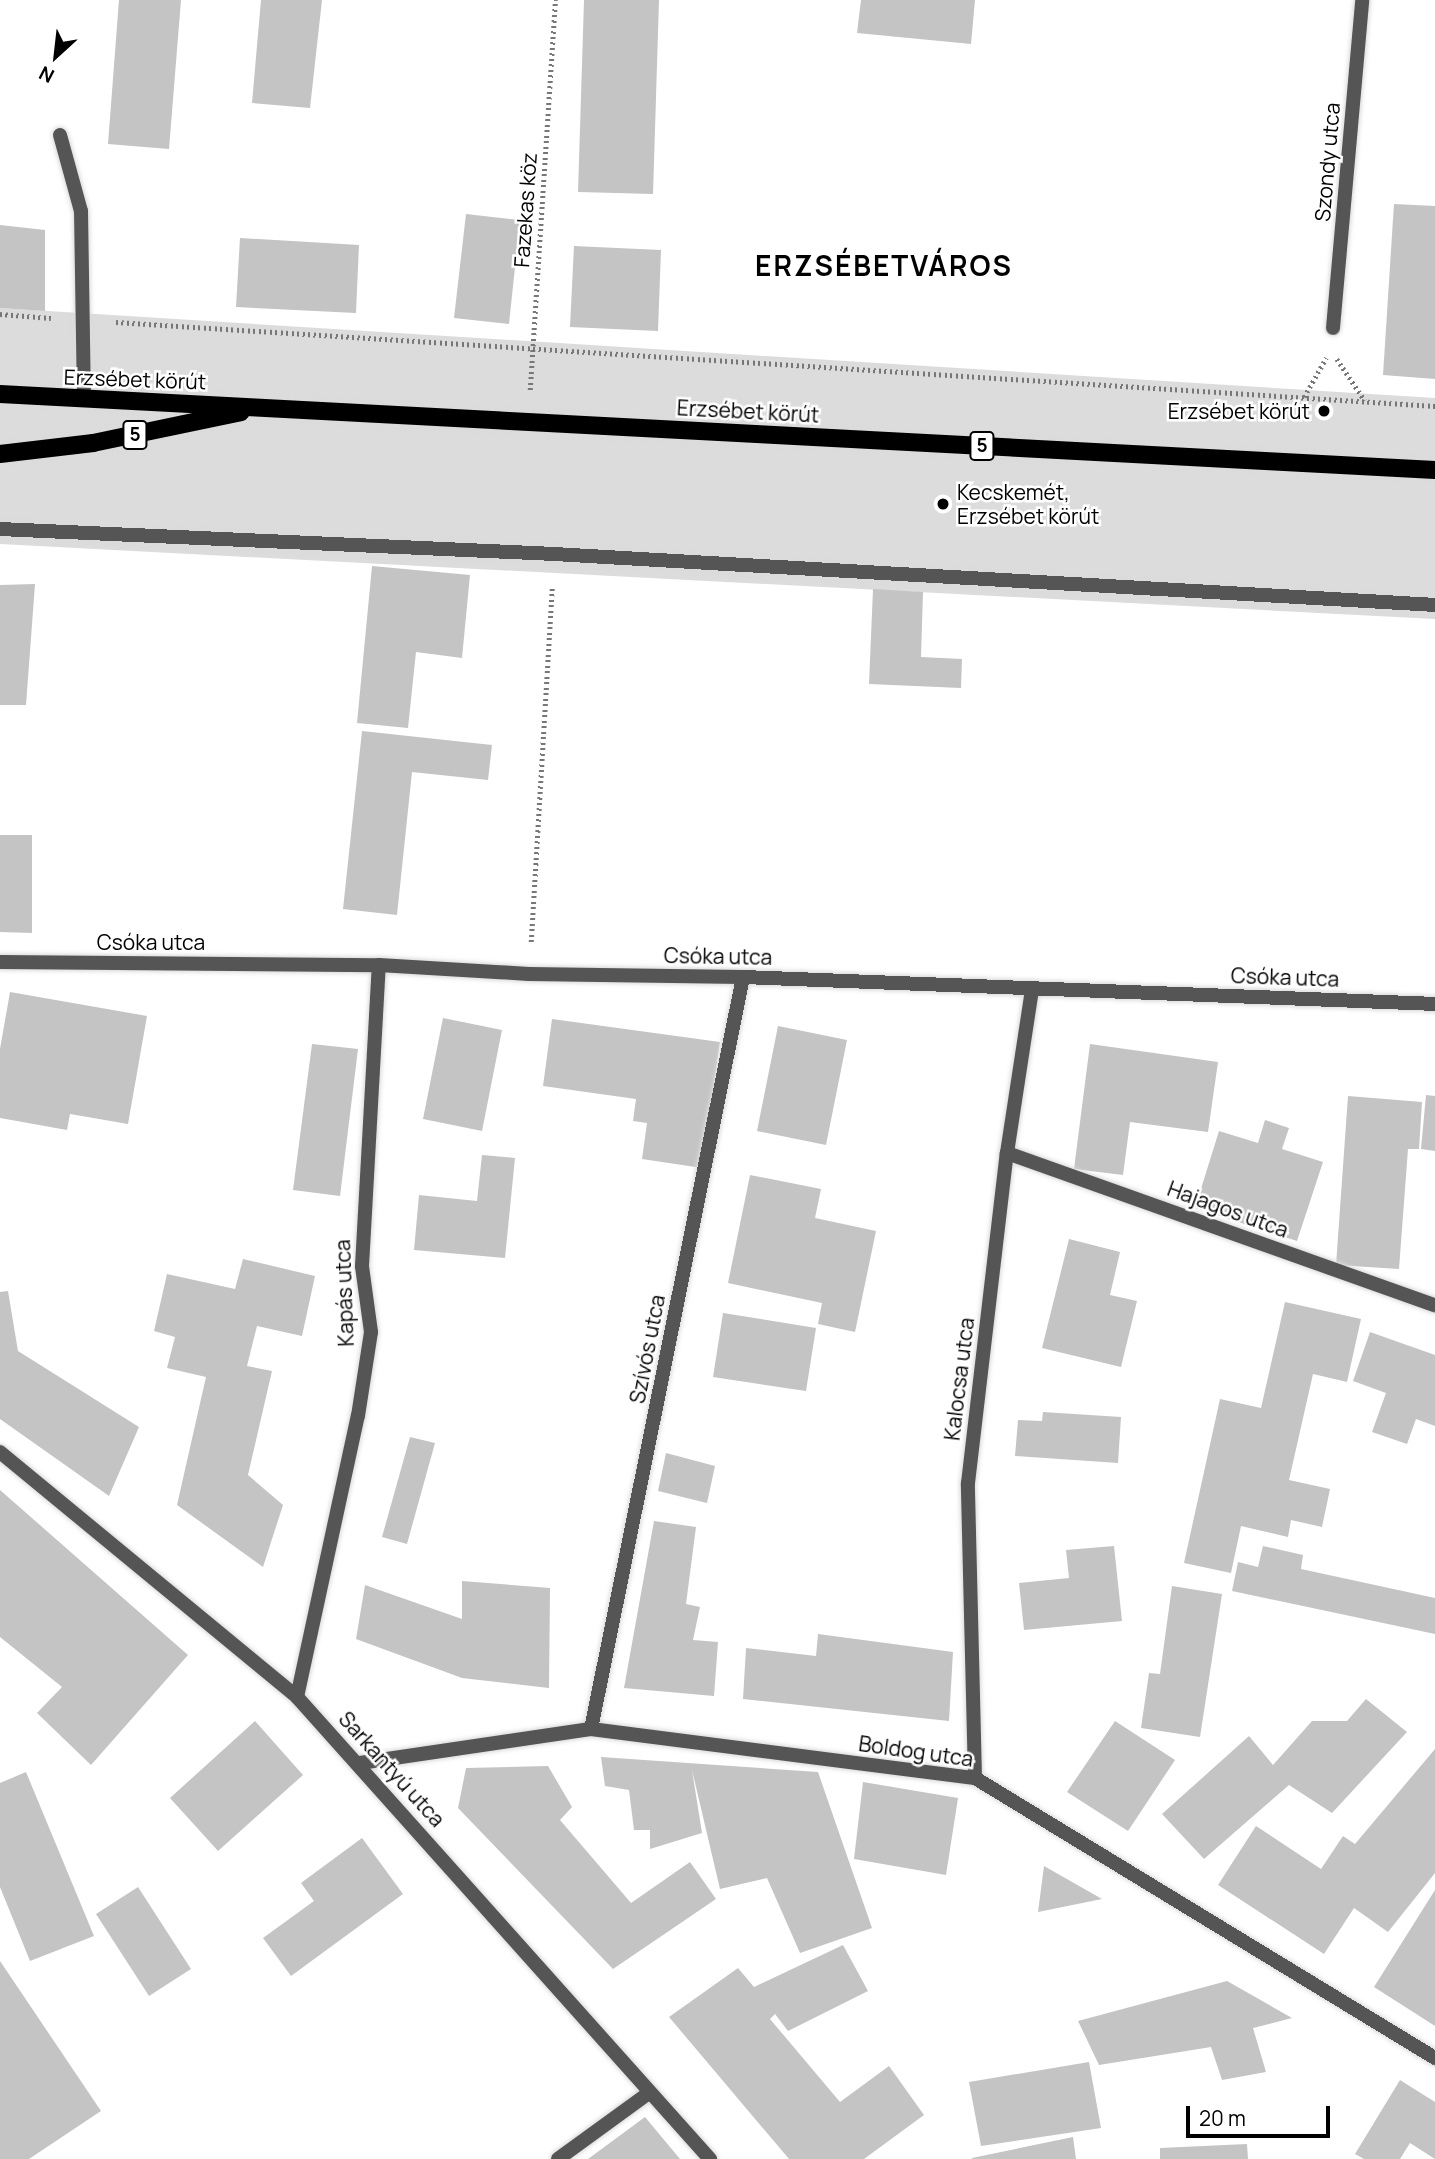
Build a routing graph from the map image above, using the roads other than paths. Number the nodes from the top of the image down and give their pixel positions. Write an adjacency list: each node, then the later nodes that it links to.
1 (1362, 0): 3 (street, Szondy utca)
2 (60, 135): 5 (street)
3 (1333, 328)
4 (4, 396): 5 (main road, Erzsébet körút / 5)
5 (84, 399): 6 (main road, Erzsébet körút / 5)
6 (269, 407): 7 (main road, Erzsébet körút / 5); 8 (main road, Erzsébet körút / 5)
7 (0, 454)
8 (1435, 471)
9 (0, 529): 10 (street)
10 (1435, 605)
11 (0, 962): 12 (street, Csóka utca)
12 (379, 965): 13 (street, Csóka utca); 19 (street, Kapás utca)
13 (743, 977): 14 (street, Csóka utca); 20 (street, Szívós utca)
14 (1032, 989): 15 (street, Csóka utca); 16 (street, Kalocsa utca)
15 (1435, 1004)
16 (1007, 1153): 17 (street, Hajagos utca); 22 (street, Kalocsa utca)
17 (1435, 1305)
18 (0, 1452): 19 (street, Sarkantyú utca)
19 (298, 1697): 21 (street, Sarkantyú utca)
20 (591, 1729): 21 (street, Boldog utca); 22 (street, Boldog utca)
21 (360, 1763): 24 (street, Sarkantyú utca)
22 (975, 1778): 23 (street, Boldog utca)
23 (1435, 2058)
24 (649, 2093): 25 (street); 26 (street, Sarkantyú utca)
25 (558, 2159)
26 (710, 2159)

